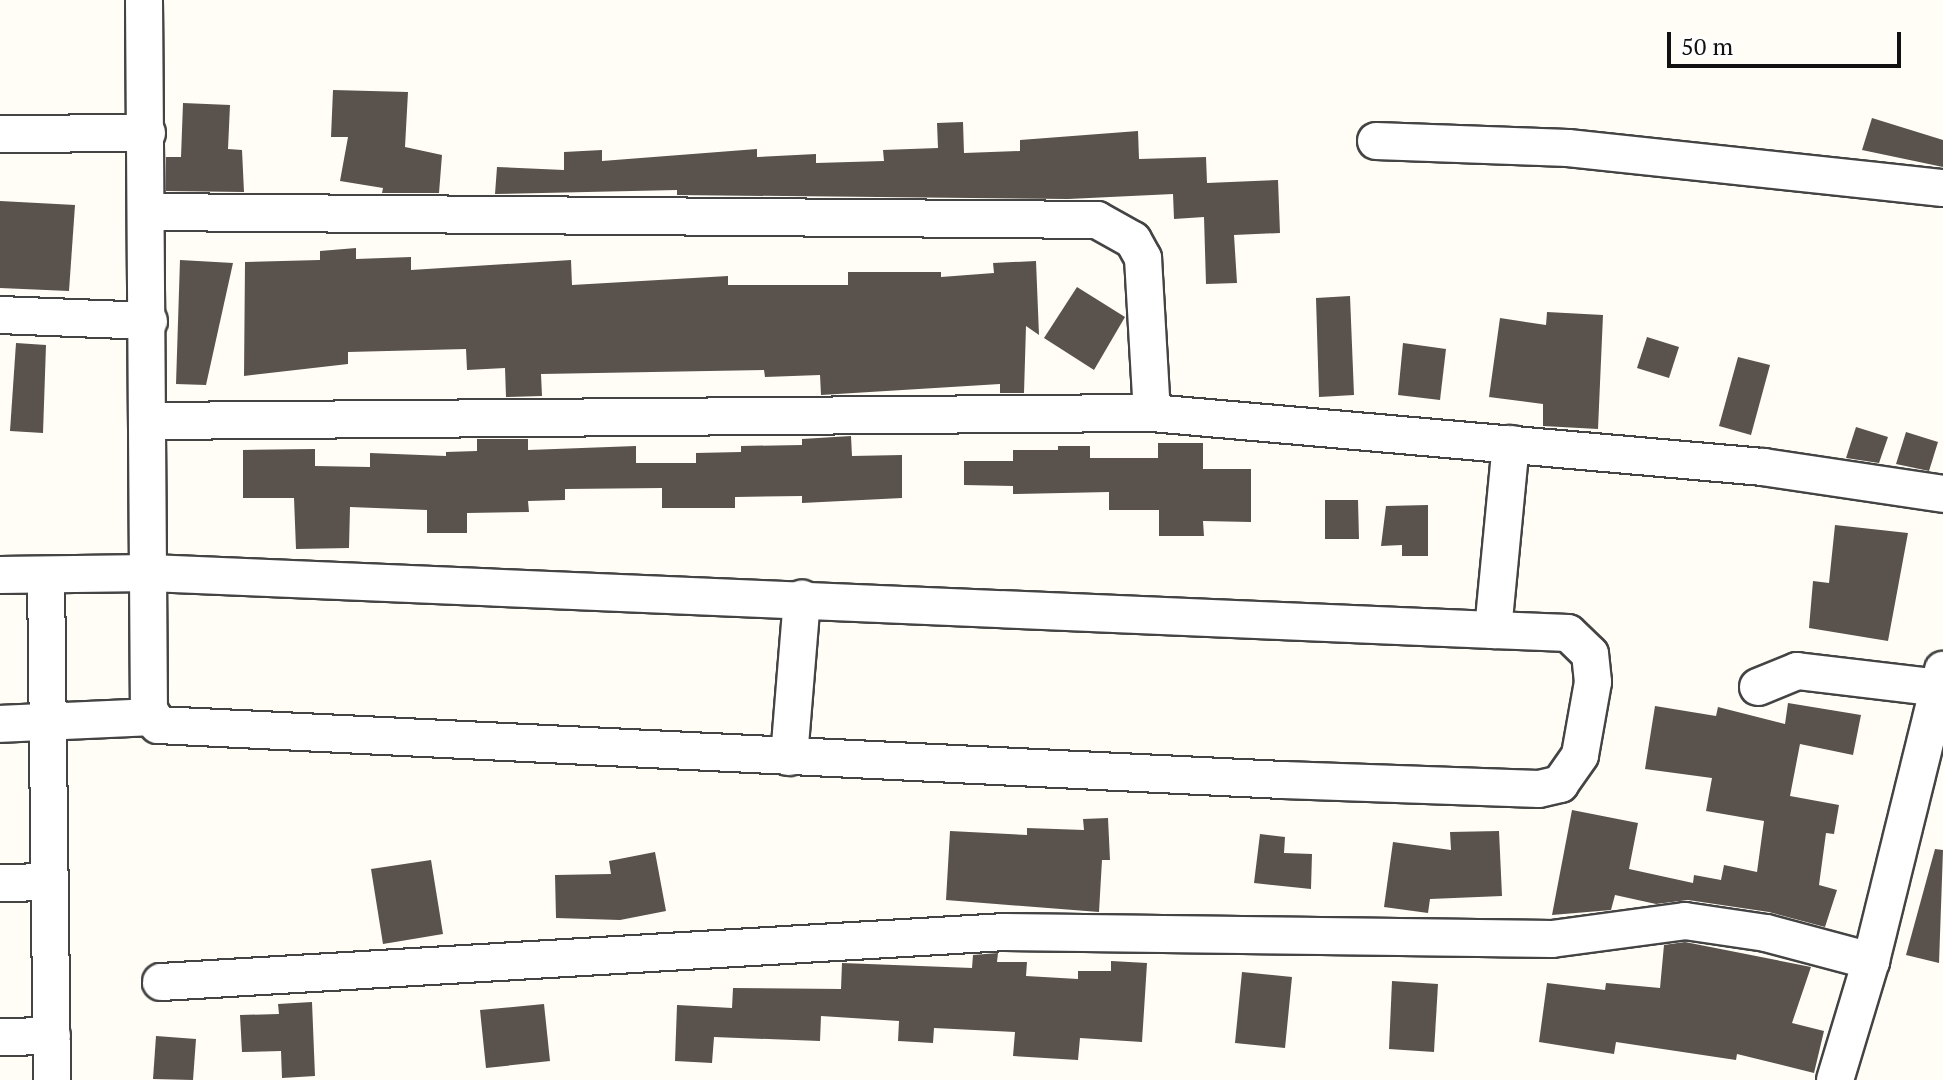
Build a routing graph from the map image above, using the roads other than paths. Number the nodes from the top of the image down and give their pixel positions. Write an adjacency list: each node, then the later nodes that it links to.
1 (144, 0): 2 (street)
2 (147, 133): 3 (street); 6 (street)
3 (0, 134)
4 (1376, 141): 5 (street)
5 (1943, 188)
6 (148, 212): 8 (street); 9 (street)
7 (0, 315): 8 (street)
8 (123, 320): 10 (street)
9 (1152, 413): 10 (street); 11 (street)
10 (149, 421): 13 (street)
11 (1511, 444): 12 (street); 17 (street)
12 (1943, 494)
13 (150, 573): 15 (street); 16 (street); 20 (street)
14 (0, 575): 15 (street)
15 (46, 575): 21 (street)
16 (802, 599): 17 (street); 23 (street)
17 (1493, 630): 23 (street)
18 (1941, 679): 19 (street); 26 (street)
19 (1758, 687)
20 (152, 717): 21 (street); 23 (street)
21 (48, 723): 22 (street); 24 (street)
22 (0, 724)
23 (789, 757)
24 (50, 882): 25 (street); 28 (street)
25 (0, 883)
26 (1871, 961): 27 (street); 31 (street)
27 (161, 982)
28 (52, 1036): 29 (street); 30 (street)
29 (0, 1037)
30 (52, 1080)
31 (1835, 1080)

